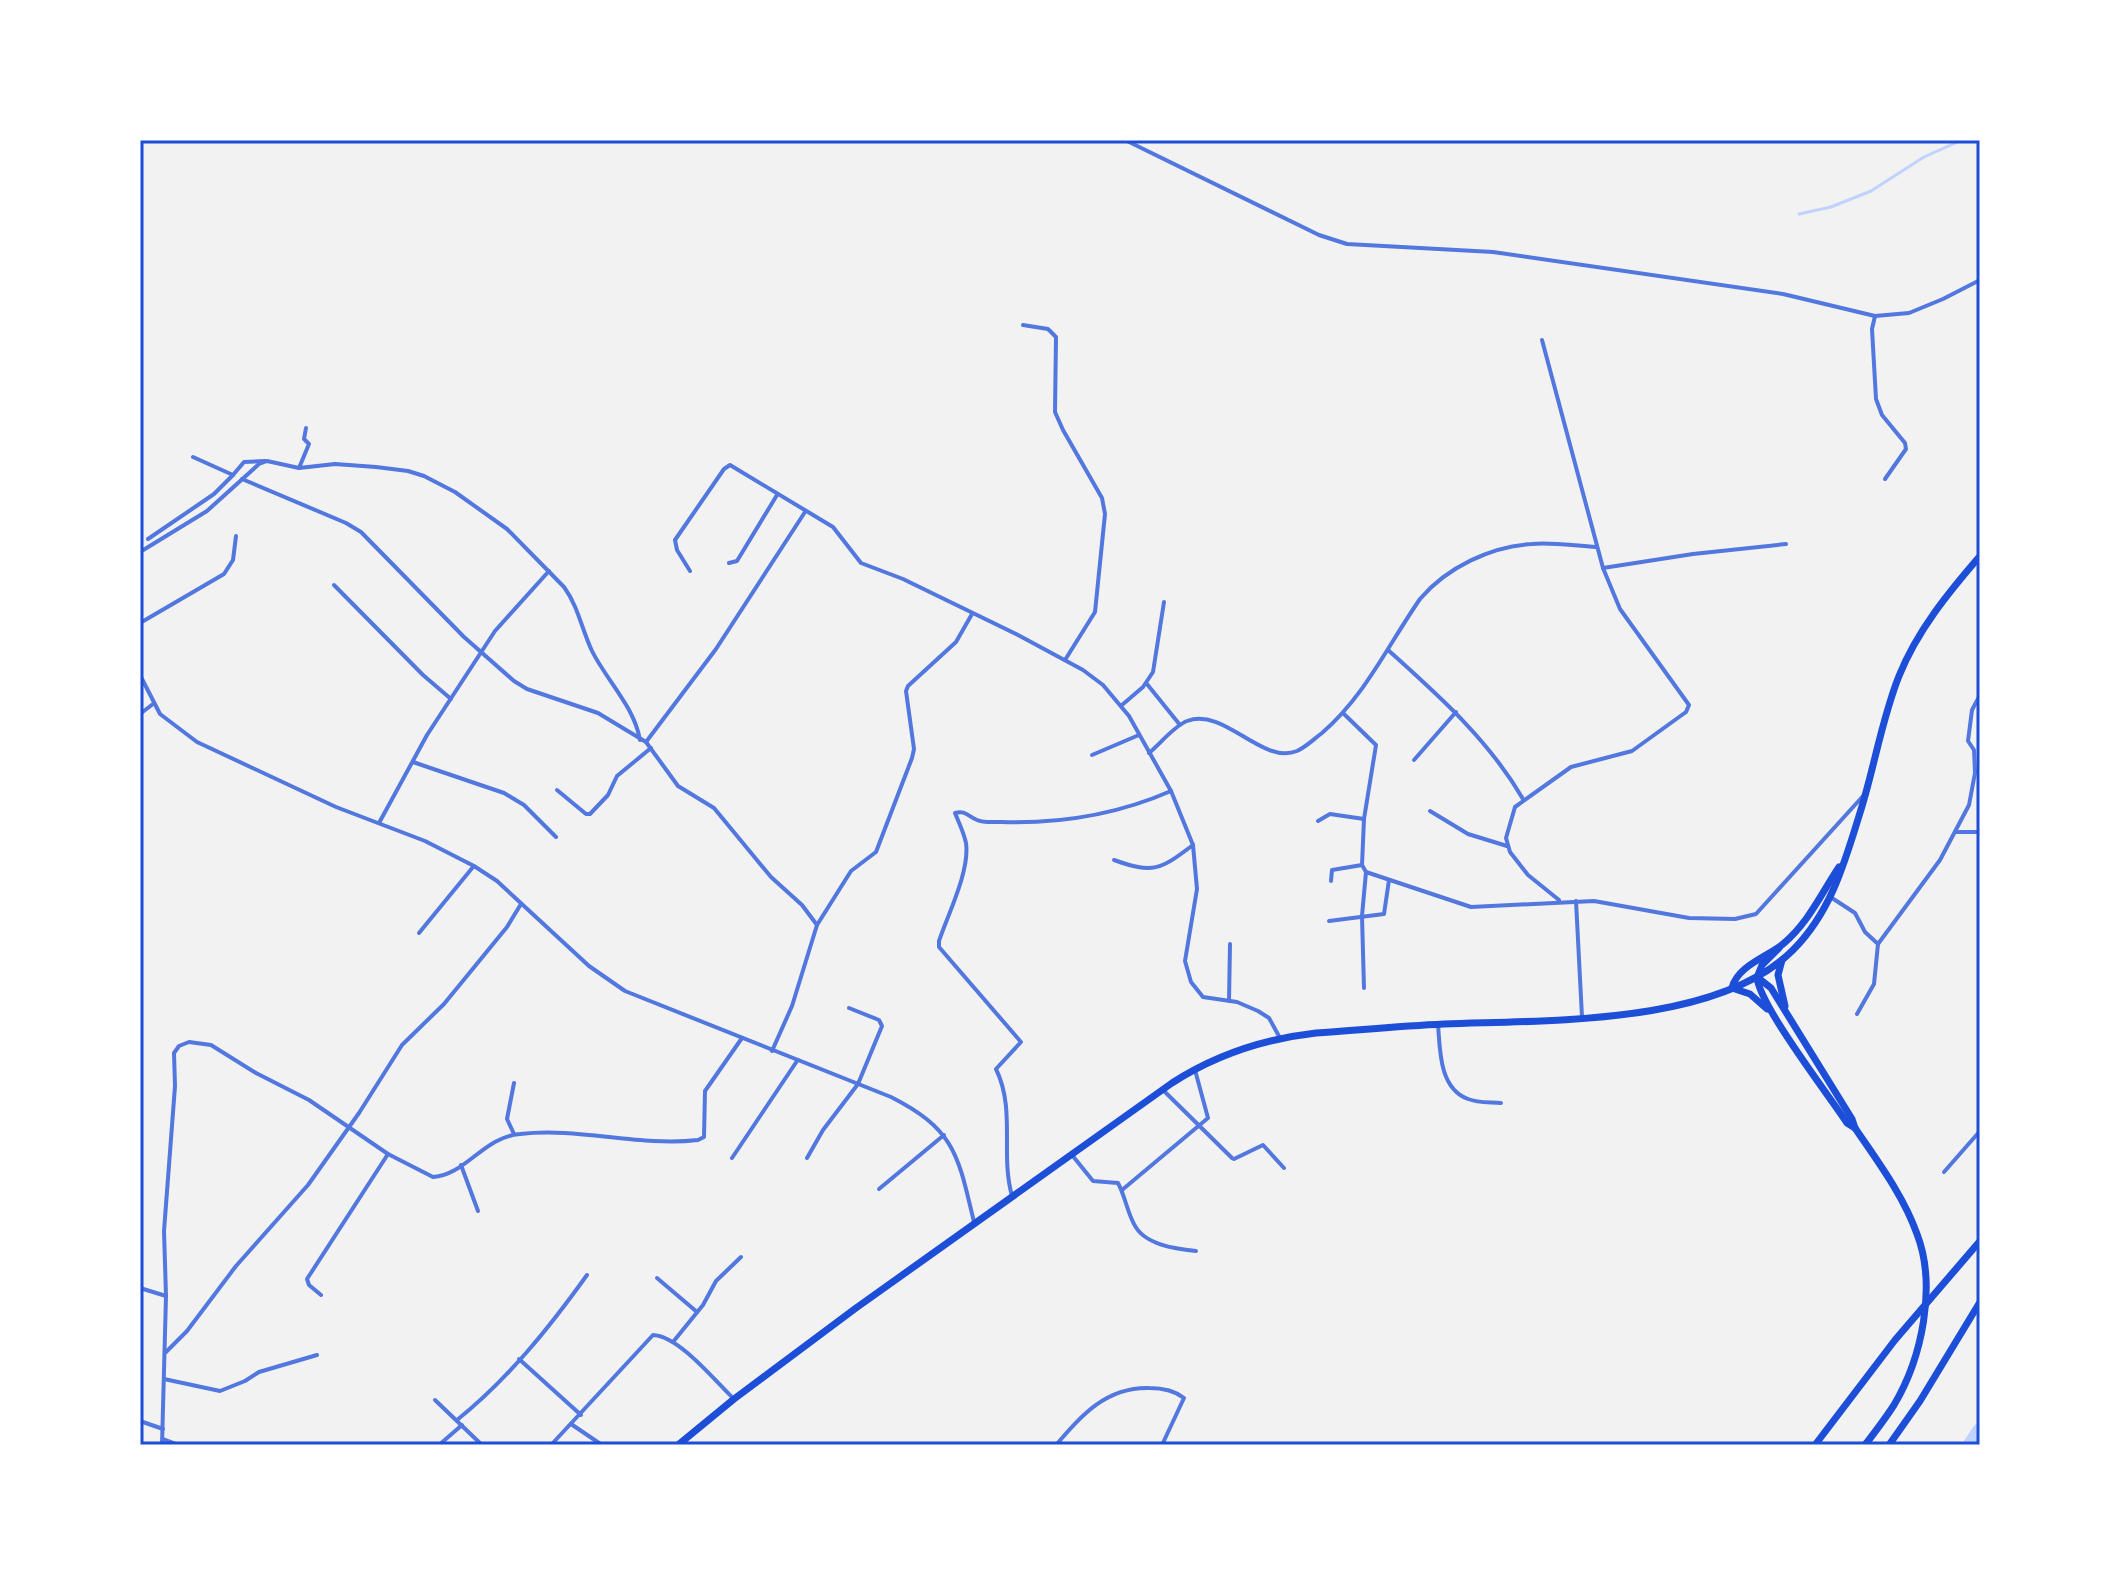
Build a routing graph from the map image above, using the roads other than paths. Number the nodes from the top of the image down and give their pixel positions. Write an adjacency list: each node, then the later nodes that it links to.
1 (1125, 140): 3 (street)
2 (1980, 280): 3 (street)
3 (1875, 316): 12 (street)
4 (1023, 325): 31 (street)
5 (1542, 340): 18 (street)
6 (306, 428): 9 (street)
7 (193, 457): 10 (street)
8 (267, 461): 9 (street); 10 (street); 11 (street)
9 (299, 468): 23 (street)
10 (233, 475): 16 (street)
11 (242, 479): 19 (street); 30 (street)
12 (1885, 479)
13 (777, 495): 14 (street); 21 (street); 24 (street)
14 (805, 512): 27 (street); 43 (street)
15 (236, 536): 28 (street)
16 (148, 539)
17 (1786, 544): 22 (street)
18 (1596, 547): 22 (street); 29 (street)
19 (140, 552)
20 (1980, 556): 52 (highway)
21 (729, 563)
22 (1603, 568): 53 (street)
23 (549, 571): 30 (street); 43 (street)
24 (690, 571)
25 (334, 585): 35 (street)
26 (1164, 602): 33 (street)
27 (972, 614): 31 (street); 76 (street)
28 (140, 623)
29 (1387, 650): 38 (street); 40 (street)
30 (481, 652): 35 (street); 43 (street)
31 (1065, 660): 37 (street)
32 (140, 675): 36 (street)
33 (1147, 683): 37 (street); 41 (street)
34 (1980, 695): 49 (street)
35 (451, 699): 48 (street)
36 (153, 704): 39 (street); 57 (street)
37 (1122, 705): 42 (street)
38 (1456, 712): 47 (street); 53 (street)
39 (140, 714)
40 (1344, 714): 41 (street); 55 (street)
41 (1180, 725): 45 (street)
42 (1139, 735): 45 (street); 46 (street)
43 (643, 741): 44 (street)
44 (651, 748): 50 (street); 76 (street)
45 (1149, 753): 51 (street)
46 (1092, 755)
47 (1414, 760)
48 (413, 762): 57 (street); 60 (street)
49 (1978, 774): 58 (street)
50 (557, 790)
51 (1171, 791): 61 (street); 116 (street)
52 (1866, 793): 64 (highway); 72 (street)
53 (1523, 799): 62 (street)
54 (1430, 811): 62 (street)
55 (1364, 819): 56 (street); 65 (street)
56 (1318, 821)
57 (379, 824): 66 (street)
58 (1956, 832): 59 (street); 79 (street)
59 (1980, 832)
60 (556, 837)
61 (1193, 845): 63 (street); 85 (street)
62 (1507, 846): 71 (street)
63 (1114, 860)
64 (1843, 863): 70 (highway); 80 (highway)
65 (1362, 865): 67 (street); 69 (street)
66 (474, 866): 73 (street); 77 (street)
67 (1366, 872): 68 (street); 74 (street)
68 (1389, 880): 71 (street); 74 (street)
69 (1331, 881)
70 (1832, 898): 79 (street); 81 (highway)
71 (1560, 901): 72 (street)
72 (1576, 901): 89 (street)
73 (521, 904): 92 (street); 101 (street)
74 (1362, 916): 75 (street); 83 (street)
75 (1329, 921)
76 (817, 925): 94 (street)
77 (419, 933)
78 (1230, 944): 85 (street)
79 (1878, 944): 87 (street)
80 (1780, 946): 82 (highway); 84 (highway)
81 (1782, 960): 82 (highway); 88 (highway)
82 (1757, 977): 84 (highway); 88 (highway); 90 (highway)
83 (1364, 988)
84 (1732, 988): 89 (highway); 90 (highway)
85 (1229, 1001): 93 (street)
86 (849, 1008): 98 (street)
87 (1857, 1014)
88 (1789, 1016): 103 (highway)
89 (1582, 1017): 91 (highway)
90 (1779, 1023): 103 (highway)
91 (1438, 1024): 93 (highway); 100 (street)
92 (742, 1038): 94 (street); 105 (street)
93 (1280, 1038): 96 (highway)
94 (772, 1052): 95 (street)
95 (797, 1061): 98 (street); 109 (street)
96 (1194, 1069): 99 (highway); 102 (street)
97 (514, 1083): 105 (street)
98 (858, 1084): 106 (street); 110 (street)
99 (1163, 1089): 102 (street); 108 (highway)
100 (1501, 1103)
101 (348, 1126): 107 (street); 126 (street); 130 (street)
102 (1198, 1126): 112 (street); 115 (street)
103 (1855, 1128): 152 (highway)
104 (1980, 1131): 113 (street)
105 (514, 1134): 111 (street)
106 (944, 1135): 114 (street); 118 (street)
107 (388, 1154): 111 (street); 125 (street)
108 (1072, 1155): 115 (street); 116 (highway)
109 (732, 1158)
110 (807, 1158)
111 (461, 1165): 117 (street)
112 (1284, 1168)
113 (1944, 1172)
114 (879, 1189)
115 (1122, 1190): 120 (street)
116 (1012, 1198): 118 (highway)
117 (478, 1211)
118 (975, 1225): 134 (highway)
119 (1980, 1241): 151 (highway)
120 (1196, 1251)
121 (741, 1257): 128 (street)
122 (587, 1275): 132 (street)
123 (657, 1278): 128 (street)
124 (140, 1288): 126 (street)
125 (321, 1295)
126 (166, 1296): 130 (street)
127 (1980, 1302): 153 (highway)
128 (697, 1312): 129 (street)
129 (673, 1342): 134 (street); 136 (street)
130 (164, 1354): 133 (street)
131 (317, 1355): 133 (street)
132 (519, 1359): 136 (street); 137 (street)
133 (164, 1379): 141 (street)
134 (734, 1399): 148 (highway)
135 (435, 1400): 137 (street)
136 (581, 1415): 139 (street)
137 (457, 1420): 140 (street)
138 (140, 1421): 141 (street)
139 (571, 1424): 146 (street); 147 (street)
140 (462, 1425): 144 (street); 145 (street)
141 (163, 1429): 142 (street)
142 (162, 1442): 143 (street)
143 (179, 1445)
144 (439, 1445)
145 (482, 1445)
146 (551, 1445)
147 (602, 1445)
148 (678, 1445)
149 (1056, 1445): 150 (street)
150 (1162, 1445)
151 (1815, 1445)
152 (1865, 1445)
153 (1889, 1445)

